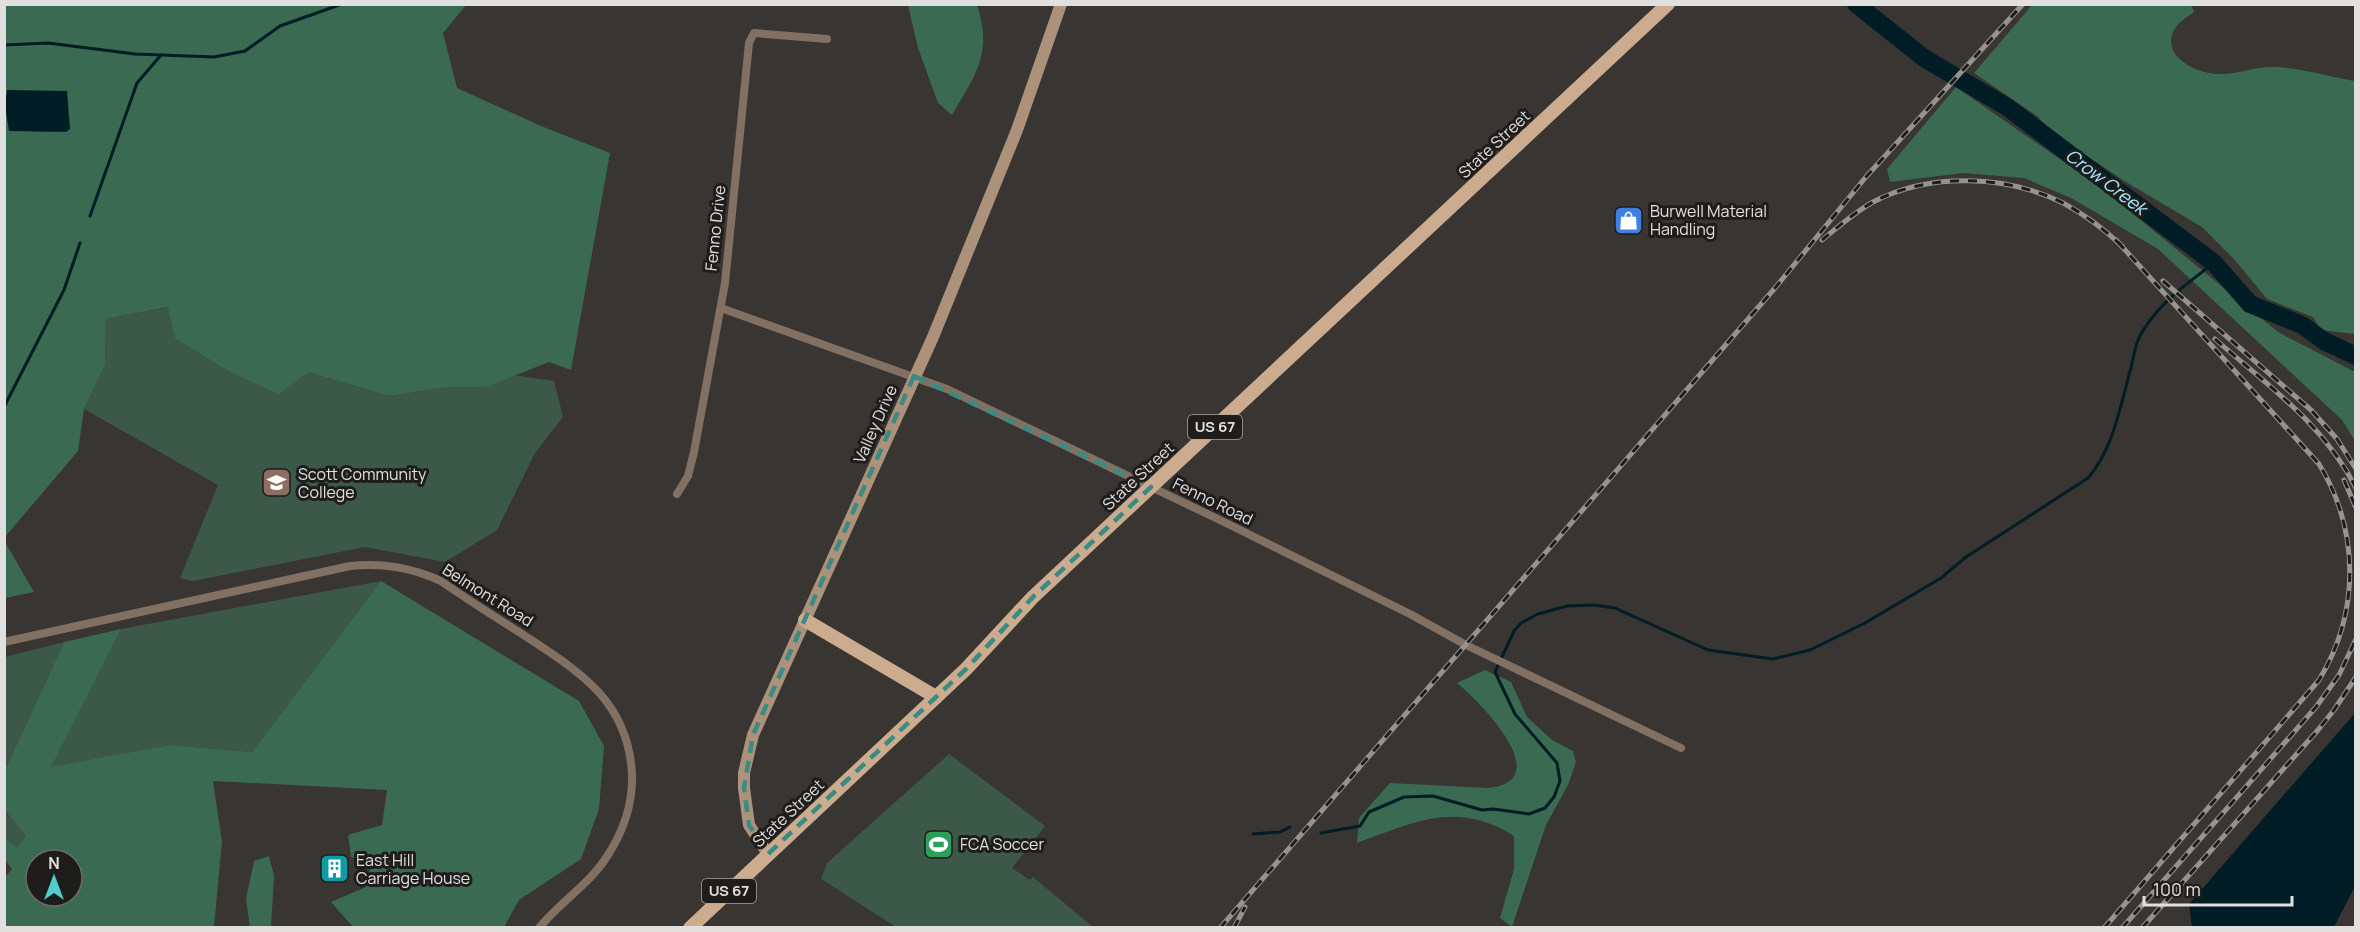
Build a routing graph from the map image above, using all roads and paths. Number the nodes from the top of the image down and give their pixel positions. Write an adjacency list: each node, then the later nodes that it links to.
1 (1061, 4): 5 (street, Valley Drive)
2 (1668, 4): 6 (main road, State Street / US 67)
3 (827, 39): 4 (street, Fenno Drive)
4 (721, 308): 5 (street, Fenno Road); 7 (street, Fenno Drive)
5 (914, 376): 6 (street, Fenno Road); 8 (street, Valley Drive)
6 (1151, 487): 10 (main road, State Street / US 67); 11 (street, Fenno Road)
7 (677, 494)
8 (805, 620): 10 (main road); 12 (street, Valley Drive)
9 (4, 642): 13 (street, Belmont Road)
10 (936, 697): 12 (main road, State Street / US 67)
11 (1681, 748)
12 (768, 854): 14 (main road, State Street / US 67)
13 (538, 927)
14 (690, 927)

